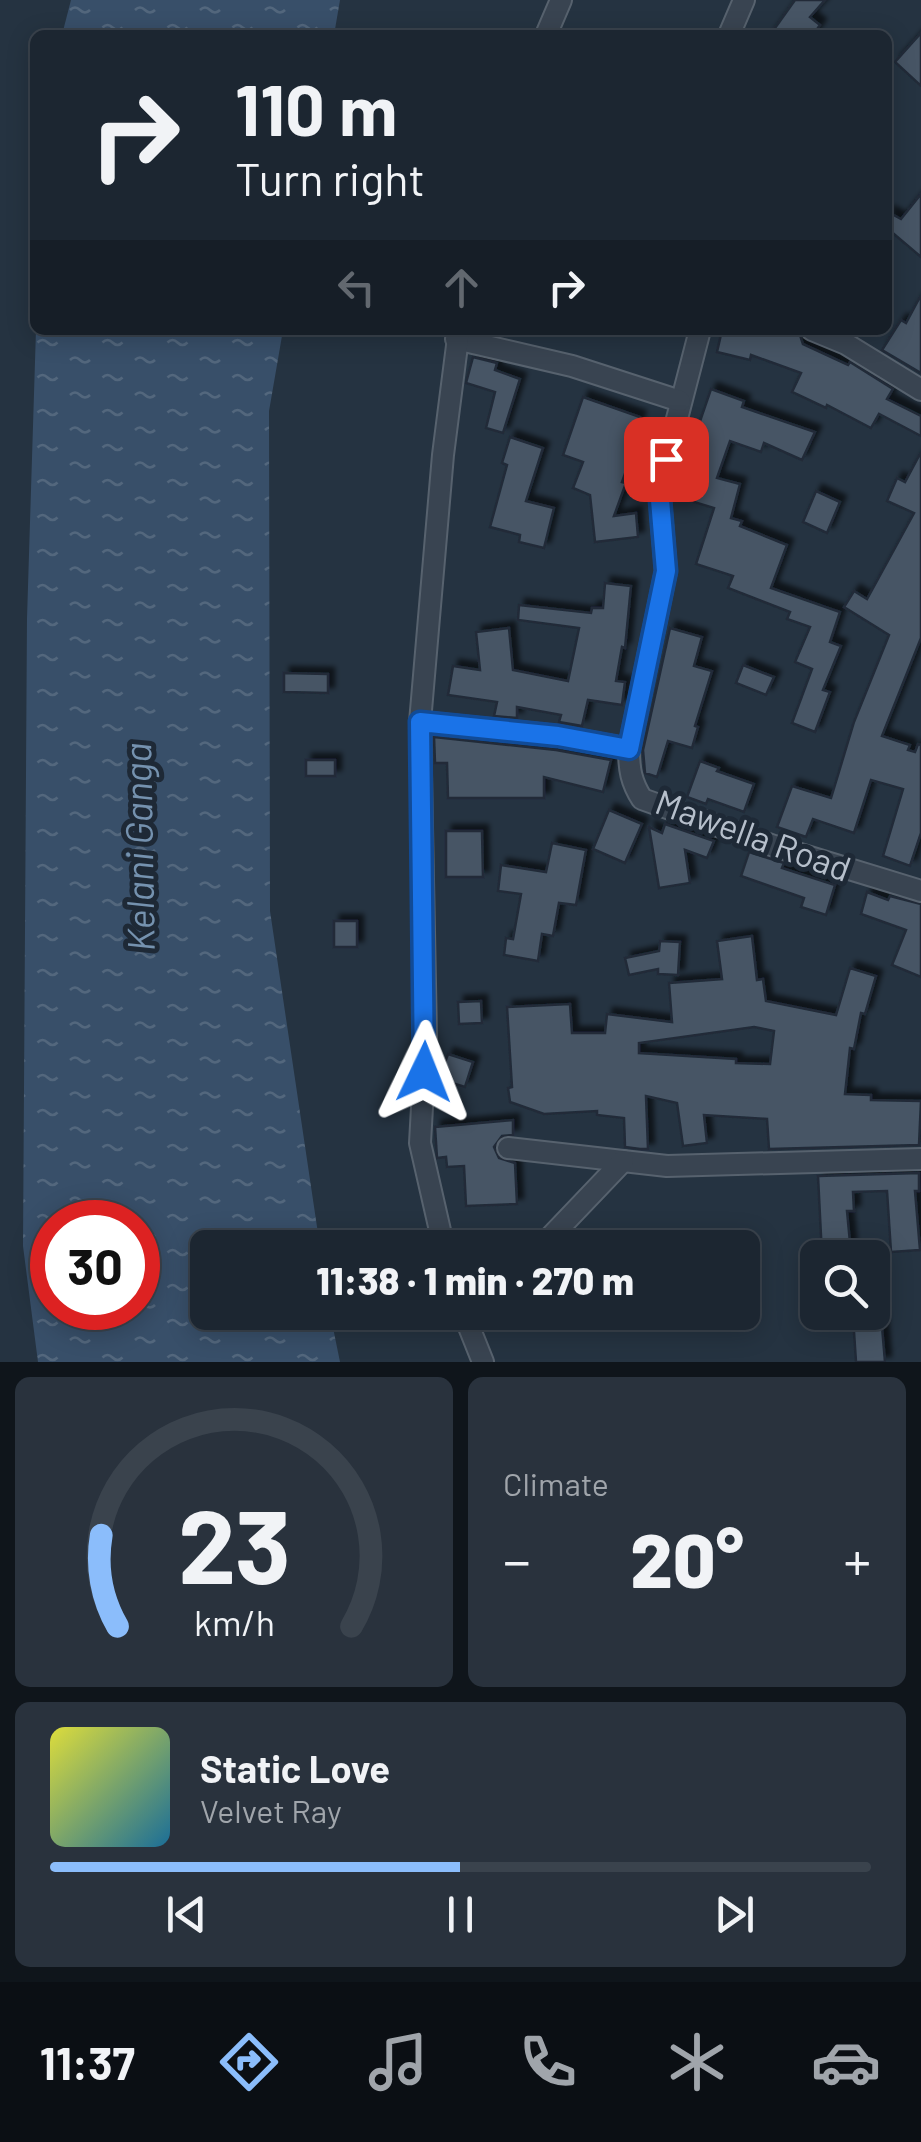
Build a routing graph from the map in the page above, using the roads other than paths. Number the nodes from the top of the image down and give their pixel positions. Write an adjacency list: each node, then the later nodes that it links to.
1 (560, 0): 3 (street)
2 (744, 0): 4 (street)
3 (548, 30)
4 (731, 30)
5 (457, 335): 9 (street); 10 (street)
6 (699, 335): 9 (street, Mawella Road)
7 (824, 335): 8 (street)
8 (921, 390)
9 (680, 401): 11 (street, Mawella Road)
10 (420, 722): 11 (street); 16 (street)
11 (629, 749): 12 (street, Mawella Road)
12 (921, 890)
13 (508, 1148): 15 (street)
14 (921, 1159): 15 (street)
15 (622, 1161): 17 (street)
16 (440, 1230)
17 (557, 1230)
18 (470, 1330): 19 (street)
19 (483, 1362)

